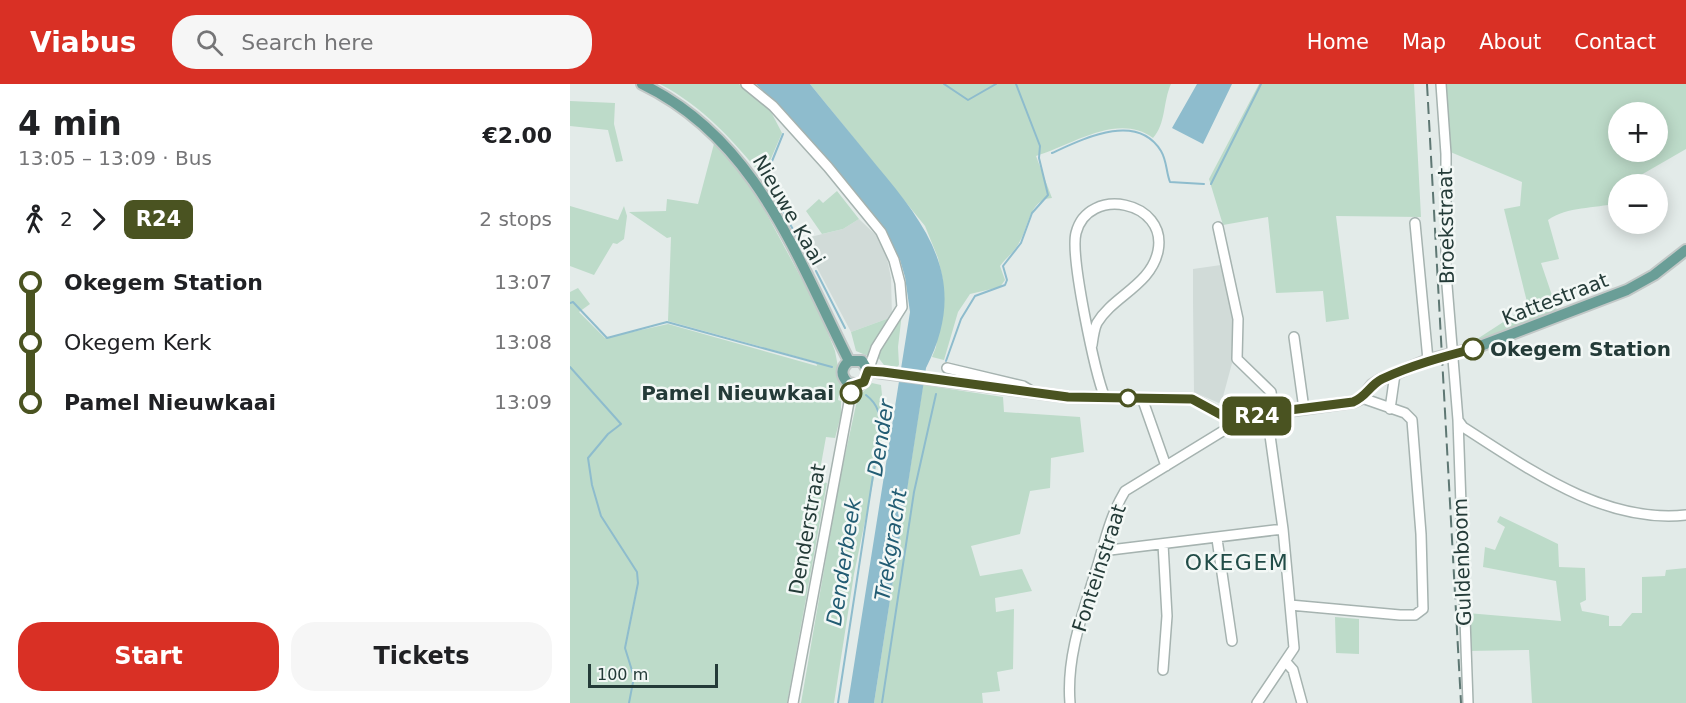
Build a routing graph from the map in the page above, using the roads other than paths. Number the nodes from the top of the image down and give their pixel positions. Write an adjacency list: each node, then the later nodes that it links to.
1 (642, 84): 11 (main road, Nieuwe Kaai)
2 (746, 84): 13 (street)
3 (1441, 84): 9 (street, Broekstraat)
4 (1414, 224): 10 (street)
5 (1218, 227): 24 (street)
6 (1686, 250): 9 (main road, Kattestraat)
7 (1294, 337): 22 (street)
8 (1092, 345): 8 (street); 14 (street)
9 (1453, 354): 10 (main road, Kattestraat); 25 (street, Broekstraat)
10 (1428, 360): 15 (main road, Kattestraat)
11 (849, 361): 13 (main road); 16 (main road, Nieuwe Kaai)
12 (947, 368): 17 (street)
13 (868, 371): 16 (main road); 17 (main road)
14 (1096, 373): 18 (street); 19 (street)
15 (1395, 374): 21 (main road, Kattestraat); 23 (street)
16 (852, 386): 37 (street, Denderstraat)
17 (1035, 393): 18 (main road)
18 (1094, 398): 19 (main road)
19 (1105, 398): 20 (main road)
20 (1142, 398): 26 (main road); 27 (street)
21 (1362, 398): 22 (main road); 23 (street)
22 (1304, 409): 24 (main road)
23 (1390, 409): 33 (street)
24 (1271, 413): 26 (main road); 29 (street)
25 (1458, 420): 28 (street); 41 (street, Guldenboom)
26 (1236, 423): 27 (street, Fonteinstraat)
27 (1166, 466): 32 (street, Fonteinstraat)
28 (1686, 515)
29 (1283, 529): 30 (street); 33 (street)
30 (1216, 539): 31 (street); 34 (street)
31 (1163, 544): 32 (street); 36 (street)
32 (1102, 551): 38 (street, Fonteinstraat)
33 (1290, 605): 35 (street)
34 (1232, 641)
35 (1286, 662): 39 (street); 40 (street)
36 (1163, 670)
37 (793, 703)
38 (1070, 703)
39 (1257, 703)
40 (1302, 703)
41 (1468, 703)

